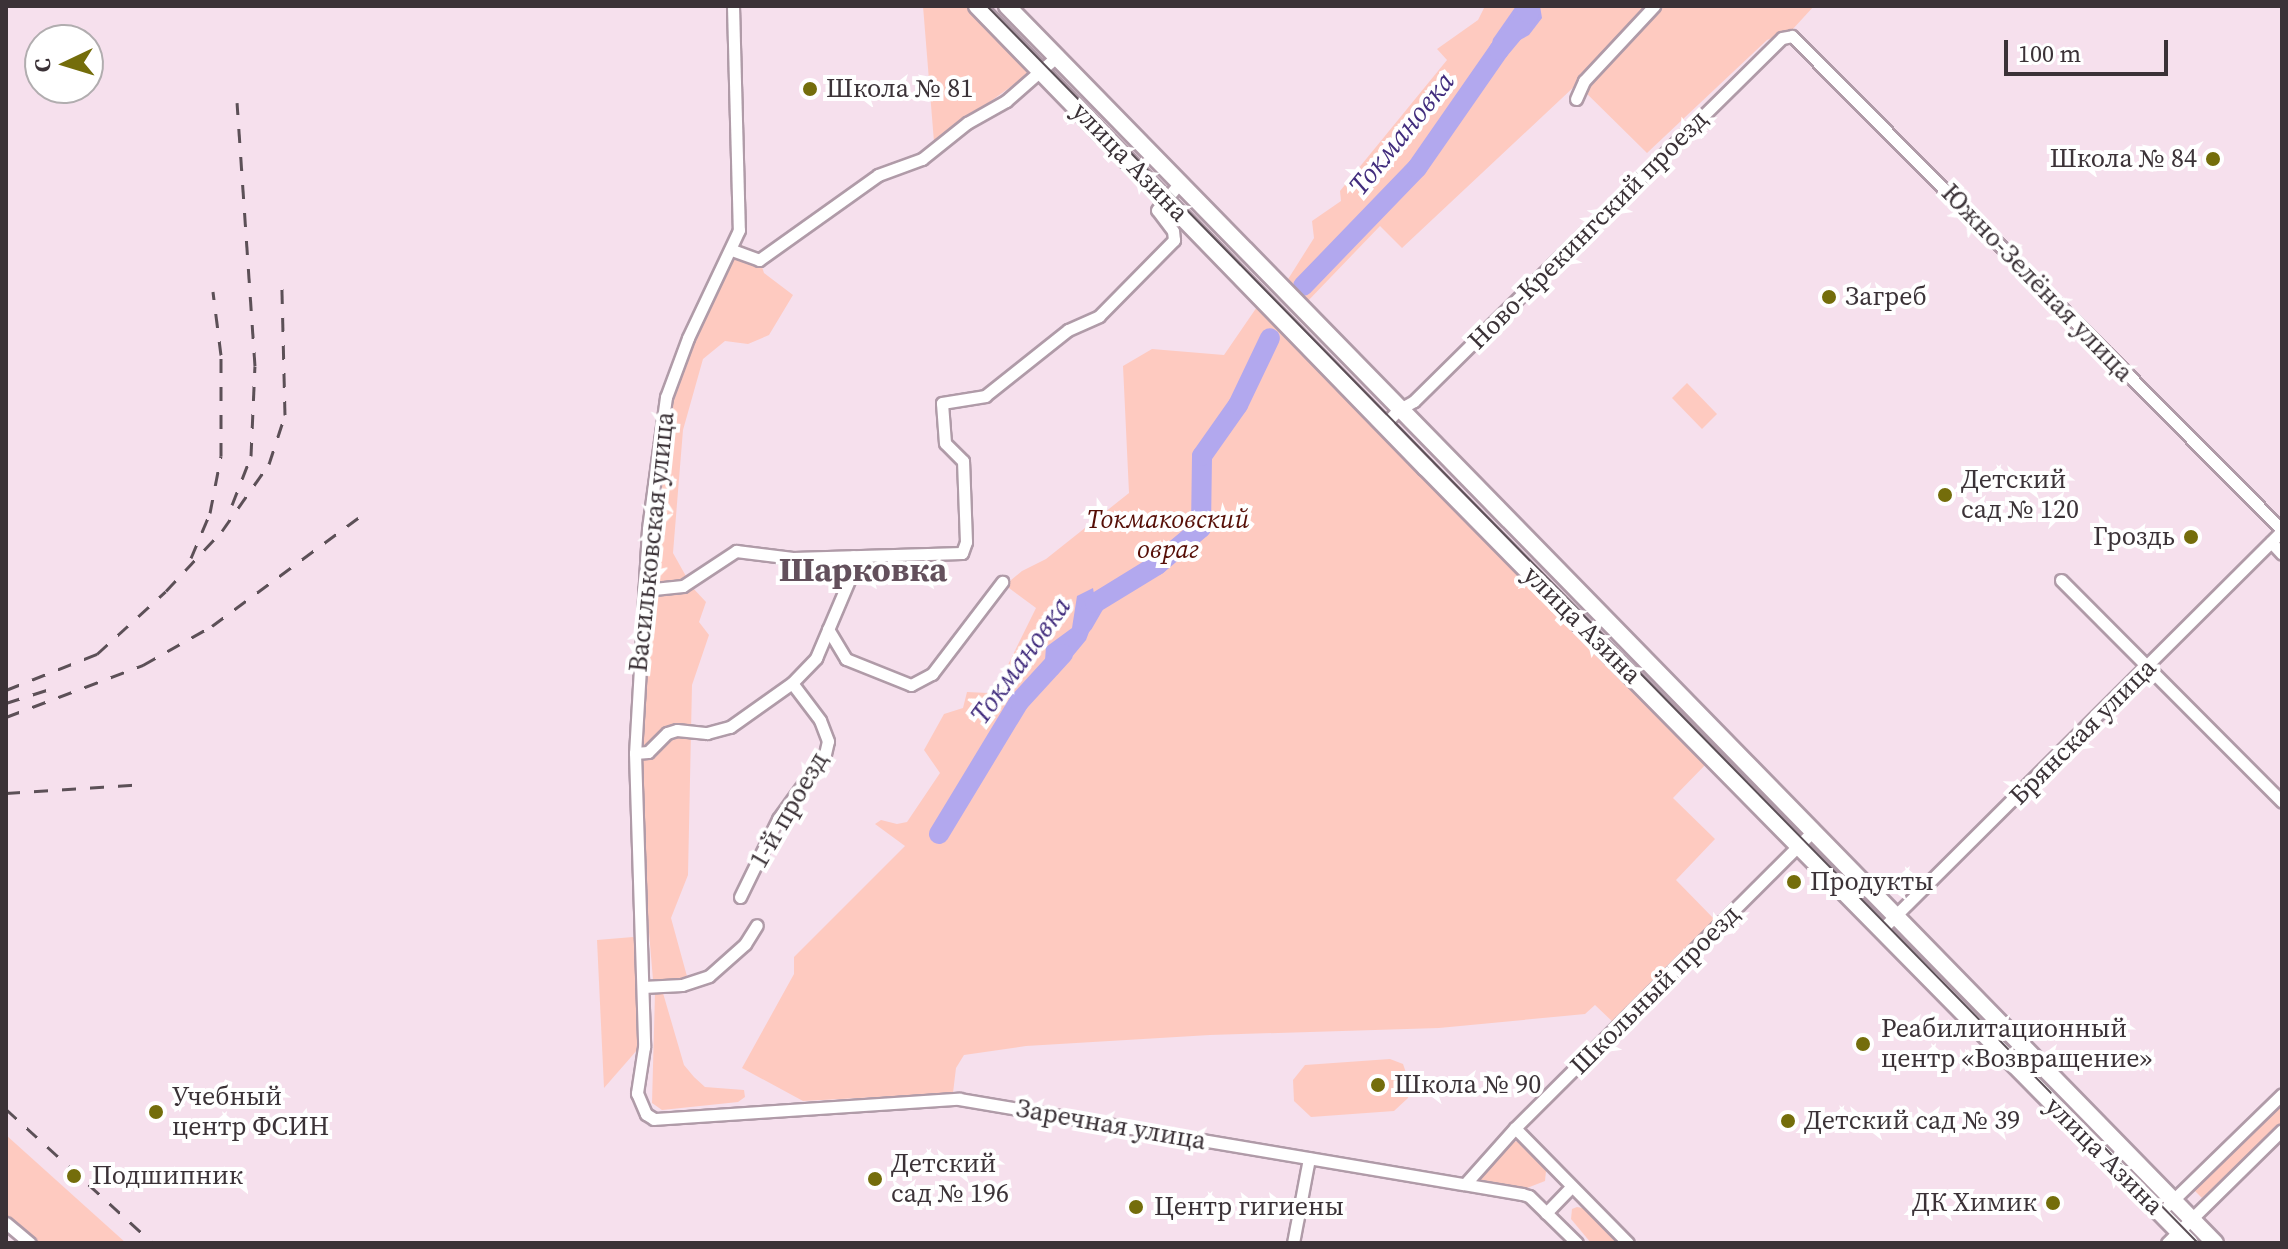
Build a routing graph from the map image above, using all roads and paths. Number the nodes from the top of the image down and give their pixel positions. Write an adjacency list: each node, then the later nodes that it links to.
1 (733, 6): 11 (street, Васильковская улица)
2 (977, 6): 7 (main road, улица Азина)
3 (1007, 6): 6 (main road, улица Азина)
4 (1654, 6): 8 (street)
5 (1792, 36): 12 (street, Ново-Крекингский проезд); 14 (street, Южно-Зелёная улица)
6 (1056, 57): 7 (street); 9 (main road, улица Азина)
7 (1041, 70): 10 (main road, улица Азина); 11 (street)
8 (1576, 99)
9 (1178, 185): 10 (street); 12 (main road, улица Азина)
10 (1165, 198): 13 (main road, улица Азина); 17 (street)
11 (732, 250): 20 (street, Васильковская улица)
12 (1398, 410): 13 (street, Ново-Крекингский проезд); 26 (main road, улица Азина)
13 (1384, 425): 27 (main road, улица Азина)
14 (2282, 530): 15 (street, Брянская улица)
15 (2271, 542): 16 (street); 22 (street, Брянская улица)
16 (2282, 554)
17 (853, 556): 20 (street); 21 (street)
18 (2061, 580): 22 (street)
19 (1002, 582): 21 (street)
20 (644, 590): 24 (street, Васильковская улица)
21 (828, 629): 23 (street)
22 (2149, 667): 25 (street); 29 (street, Брянская улица)
23 (792, 683): 24 (street); 28 (street, 1-й проезд)
24 (635, 753): 32 (street, Васильковская улица)
25 (2282, 802)
26 (1812, 832): 27 (street, Школьный проезд); 29 (main road, улица Азина)
27 (1799, 846): 31 (main road, улица Азина); 35 (street, Школьный проезд)
28 (740, 897)
29 (1895, 915): 31 (street, Брянская улица); 40 (main road, улица Азина)
30 (757, 925): 32 (street)
31 (1881, 930): 40 (main road, улица Азина)
32 (643, 987): 33 (street, Васильковская улица)
33 (637, 1093): 37 (street, Заречная улица)
34 (2282, 1094): 40 (street)
35 (1515, 1128): 38 (street, Школьный проезд); 39 (street)
36 (2282, 1130): 42 (street)
37 (1309, 1158): 38 (street, Заречная улица); 46 (street)
38 (1466, 1183): 41 (street, Заречная улица)
39 (1572, 1186): 41 (street); 48 (street)
40 (2166, 1206): 42 (main road, улица Азина); 44 (main road, улица Азина)
41 (1546, 1213): 47 (street, Заречная улица)
42 (2191, 1219): 44 (street); 49 (main road, улица Азина)
43 (6, 1223): 45 (street)
44 (2178, 1239)
45 (30, 1243)
46 (1293, 1243)
47 (1577, 1243)
48 (1628, 1243)
49 (2215, 1243)

